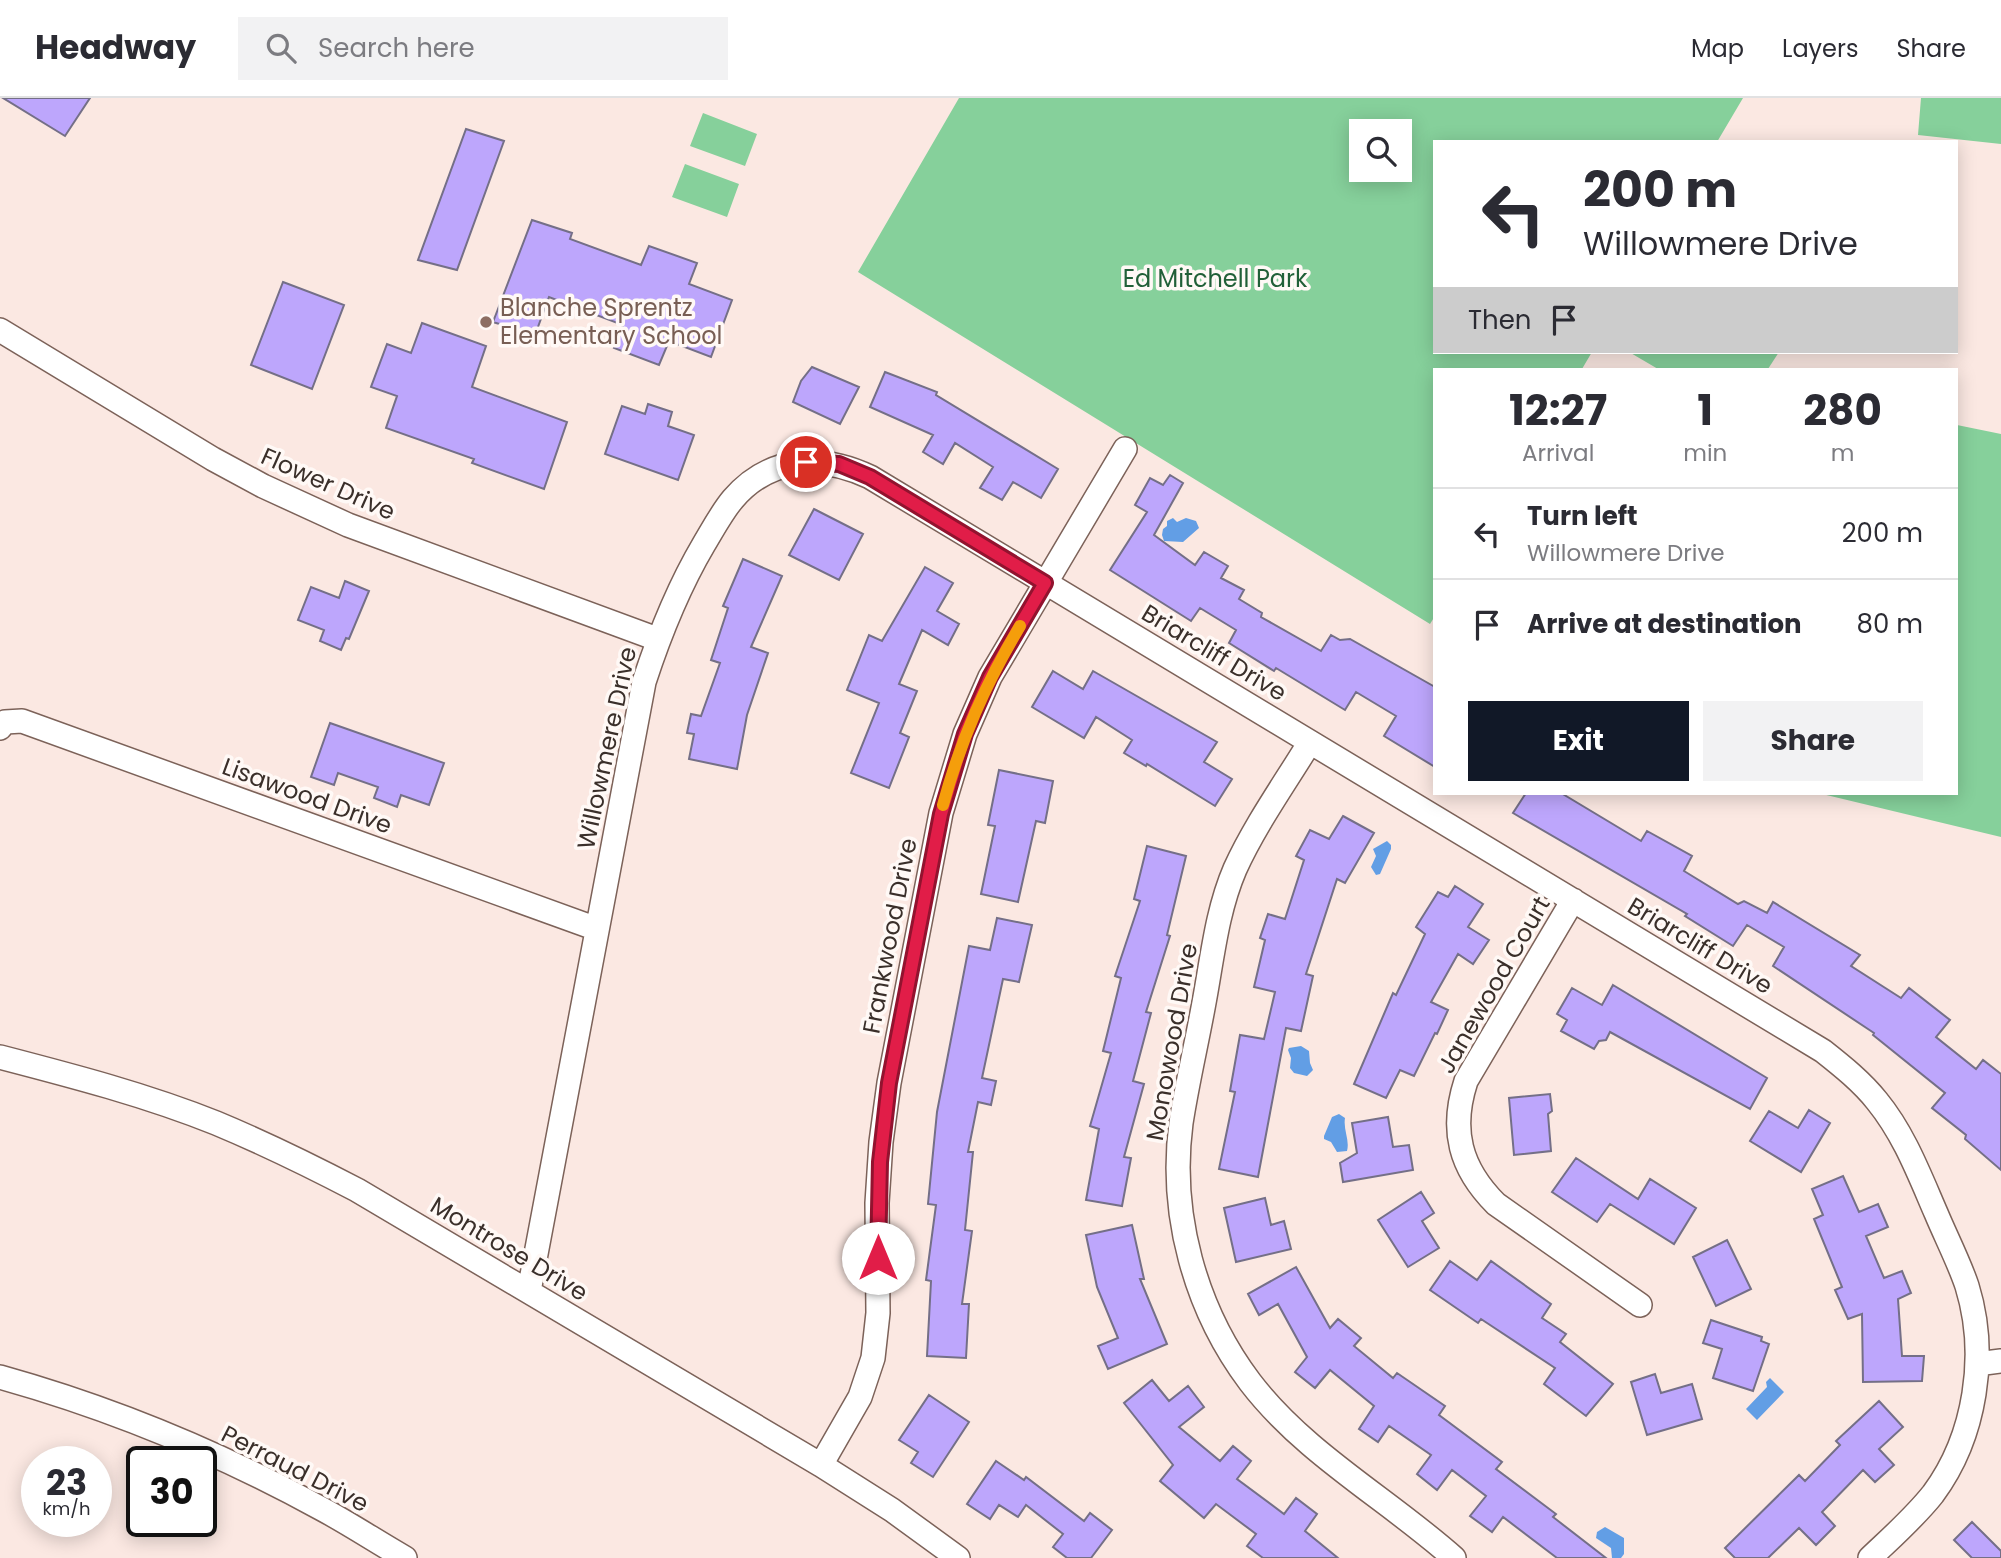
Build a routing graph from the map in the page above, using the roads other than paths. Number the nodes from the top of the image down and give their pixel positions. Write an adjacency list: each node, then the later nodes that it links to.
1 (0, 330): 4 (street, Flower Drive)
2 (1125, 449): 3 (street, Frankwood Drive)
3 (1045, 583): 4 (street, Willowmere Drive); 6 (street, Briarcliff Drive); 15 (street, Frankwood Drive)
4 (657, 639): 8 (street, Willowmere Drive)
5 (0, 728): 8 (street, Lisawood Drive)
6 (1310, 742): 7 (street, Briarcliff Drive); 18 (street, Monowood Drive)
7 (1573, 900): 11 (street, Janewood Court); 13 (street, Briarcliff Drive)
8 (597, 929): 10 (street, Willowmere Drive)
9 (0, 1057): 10 (street, Montrose Drive)
10 (529, 1291): 15 (street, Montrose Drive)
11 (1640, 1305)
12 (2001, 1361): 13 (street)
13 (1977, 1364): 19 (street, Briarcliff Drive)
14 (0, 1377): 16 (street, Perraud Drive)
15 (821, 1465): 17 (street, Montrose Drive)
16 (405, 1558)
17 (958, 1558)
18 (1454, 1558)
19 (1870, 1558)

